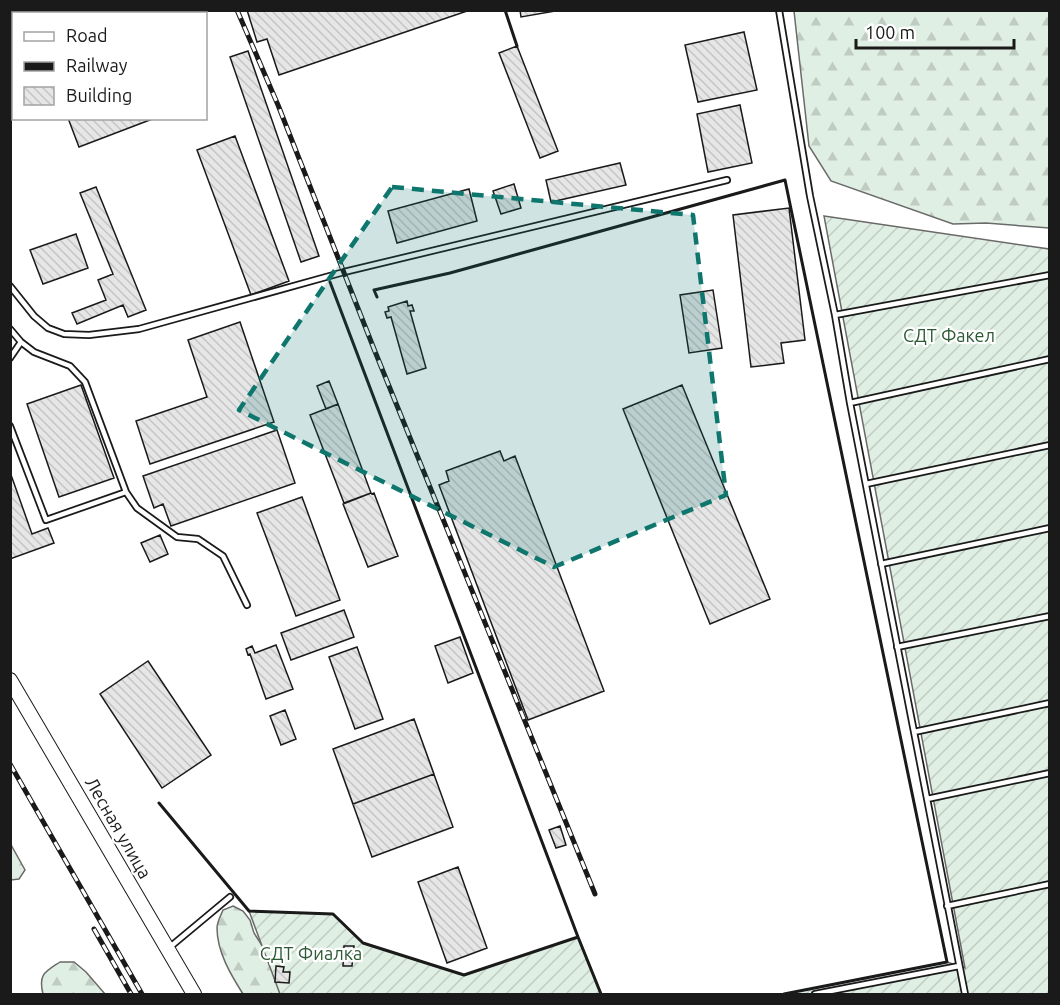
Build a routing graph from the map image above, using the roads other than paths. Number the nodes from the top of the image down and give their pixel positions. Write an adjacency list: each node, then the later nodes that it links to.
1 (779, 10): 5 (lane)
2 (727, 180): 4 (lane)
3 (1050, 275): 5 (lane)
4 (10, 286)
5 (835, 315): 10 (lane)
6 (10, 328): 7 (lane)
7 (21, 342): 8 (lane); 14 (lane)
8 (10, 358)
9 (1050, 359): 10 (lane)
10 (850, 403): 13 (lane)
11 (10, 426): 14 (lane)
12 (1050, 445): 13 (lane)
13 (866, 484): 16 (lane)
14 (126, 492): 17 (lane)
15 (1050, 528): 16 (lane)
16 (881, 564): 19 (lane)
17 (247, 605)
18 (1050, 616): 19 (lane)
19 (897, 647): 22 (lane)
20 (10, 680): 28 (street, Лесная улица)
21 (1050, 704): 22 (lane)
22 (914, 732): 24 (lane)
23 (1050, 773): 24 (lane)
24 (927, 799): 27 (lane)
25 (1050, 884): 27 (lane)
26 (230, 897): 28 (lane)
27 (947, 906): 29 (lane)
28 (167, 949): 30 (street, Лесная улица)
29 (959, 966): 31 (lane); 32 (lane)
30 (194, 994)
31 (814, 994)
32 (965, 994)

